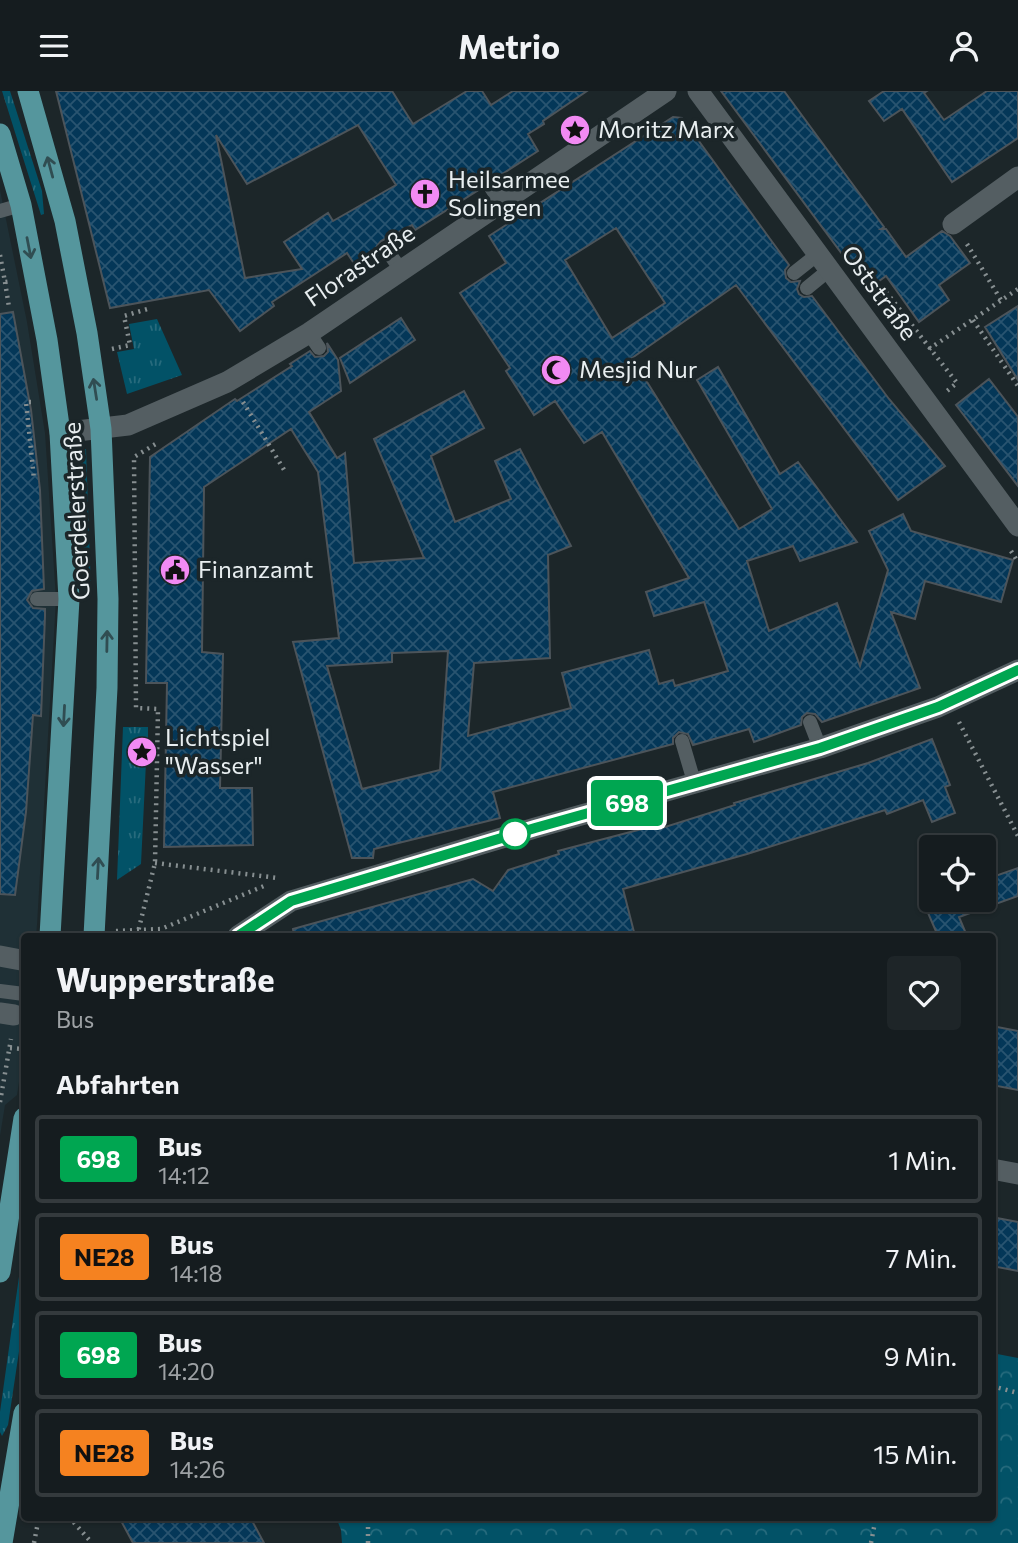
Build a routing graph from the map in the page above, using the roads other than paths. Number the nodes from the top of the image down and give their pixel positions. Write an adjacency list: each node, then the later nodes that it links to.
1 (27, 91): 16 (main road, Goerdelerstraße, one-way to 1)
2 (666, 91): 7 (street, Florastraße)
3 (698, 91): 12 (street, Oststraße)
4 (0, 134): 8 (main road, Goerdelerstraße)
5 (1018, 177): 10 (street)
6 (488, 183): 7 (lane)
7 (501, 203): 13 (street, Florastraße)
8 (21, 205): 9 (lane); 17 (main road, Goerdelerstraße, one-way to 17)
9 (0, 211)
10 (953, 224)
11 (386, 249): 13 (lane)
12 (824, 262): 14 (lane); 15 (lane); 18 (street, Oststraße)
13 (401, 270): 16 (street, Florastraße)
14 (794, 273)
15 (807, 288)
16 (101, 429): 17 (street, Florastraße); 27 (main road, Goerdelerstraße, one-way to 16)
17 (60, 433): 20 (main road, Goerdelerstraße)
18 (1018, 526)
19 (37, 599): 20 (lane)
20 (69, 599): 26 (main road, Goerdelerstraße, one-way to 26)
21 (1018, 670): 24 (street)
22 (810, 722): 24 (lane)
23 (682, 741): 25 (lane)
24 (820, 748): 25 (street)
25 (695, 785): 28 (street)
26 (50, 933)
27 (94, 933)
28 (243, 933)
29 (0, 991): 30 (lane)
30 (21, 994)
31 (21, 1137): 34 (main road)
32 (996, 1170): 33 (street)
33 (1018, 1174)
34 (0, 1272)
35 (21, 1431): 36 (main road)
36 (2, 1543)

